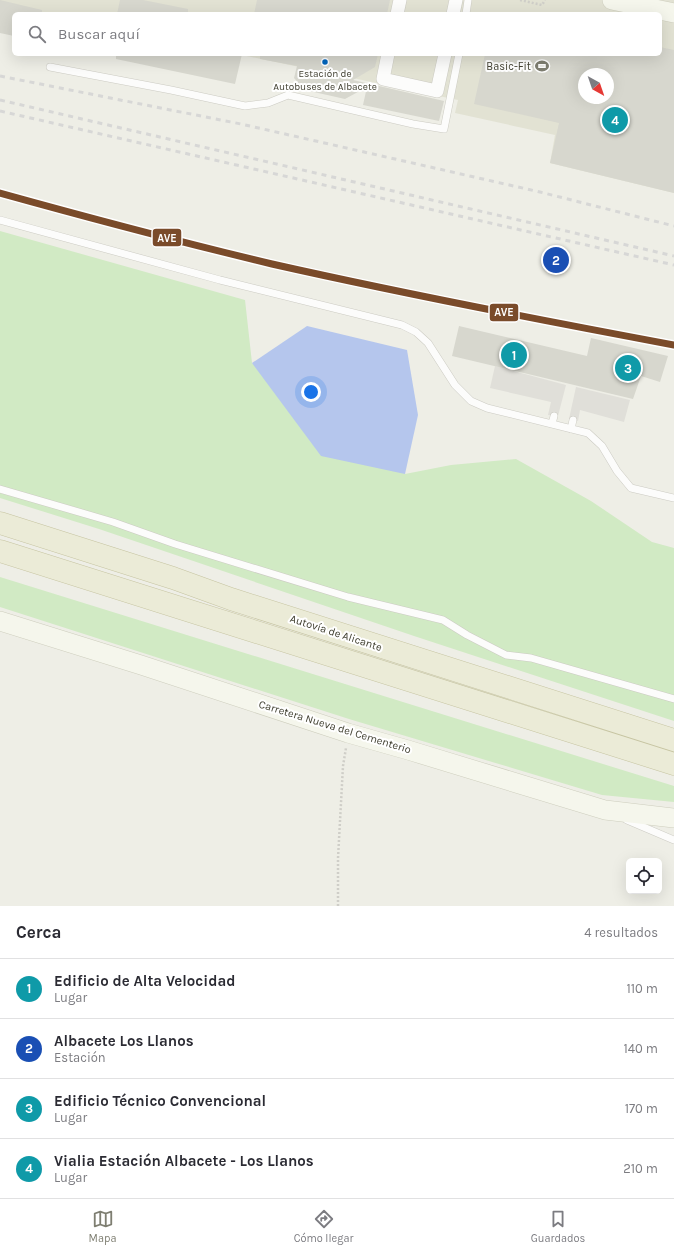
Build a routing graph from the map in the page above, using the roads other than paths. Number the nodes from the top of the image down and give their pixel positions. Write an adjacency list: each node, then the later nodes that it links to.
1 (400, 0): 5 (street)
2 (456, 0): 6 (street)
3 (468, 0): 7 (lane)
4 (622, 1): 8 (street)
5 (397, 12)
6 (453, 12)
7 (466, 12)
8 (674, 13)
9 (388, 56): 10 (street)
10 (445, 56)
11 (458, 56): 12 (lane)
12 (50, 67)
13 (0, 220): 16 (lane)
14 (554, 416): 16 (lane)
15 (573, 420): 17 (lane)
16 (552, 424): 17 (lane)
17 (571, 429): 19 (lane)
18 (0, 489): 23 (lane)
19 (674, 498)
20 (0, 523): 24 (highway, Autovía de Alicante)
21 (0, 551): 25 (highway, Autovía de Alicante)
22 (0, 621): 26 (street, Carretera Nueva del Cementerio)
23 (674, 699)
24 (674, 740)
25 (674, 764)
26 (605, 810): 27 (street, Carretera Nueva del Cementerio); 28 (lane)
27 (674, 818)
28 (674, 840)

